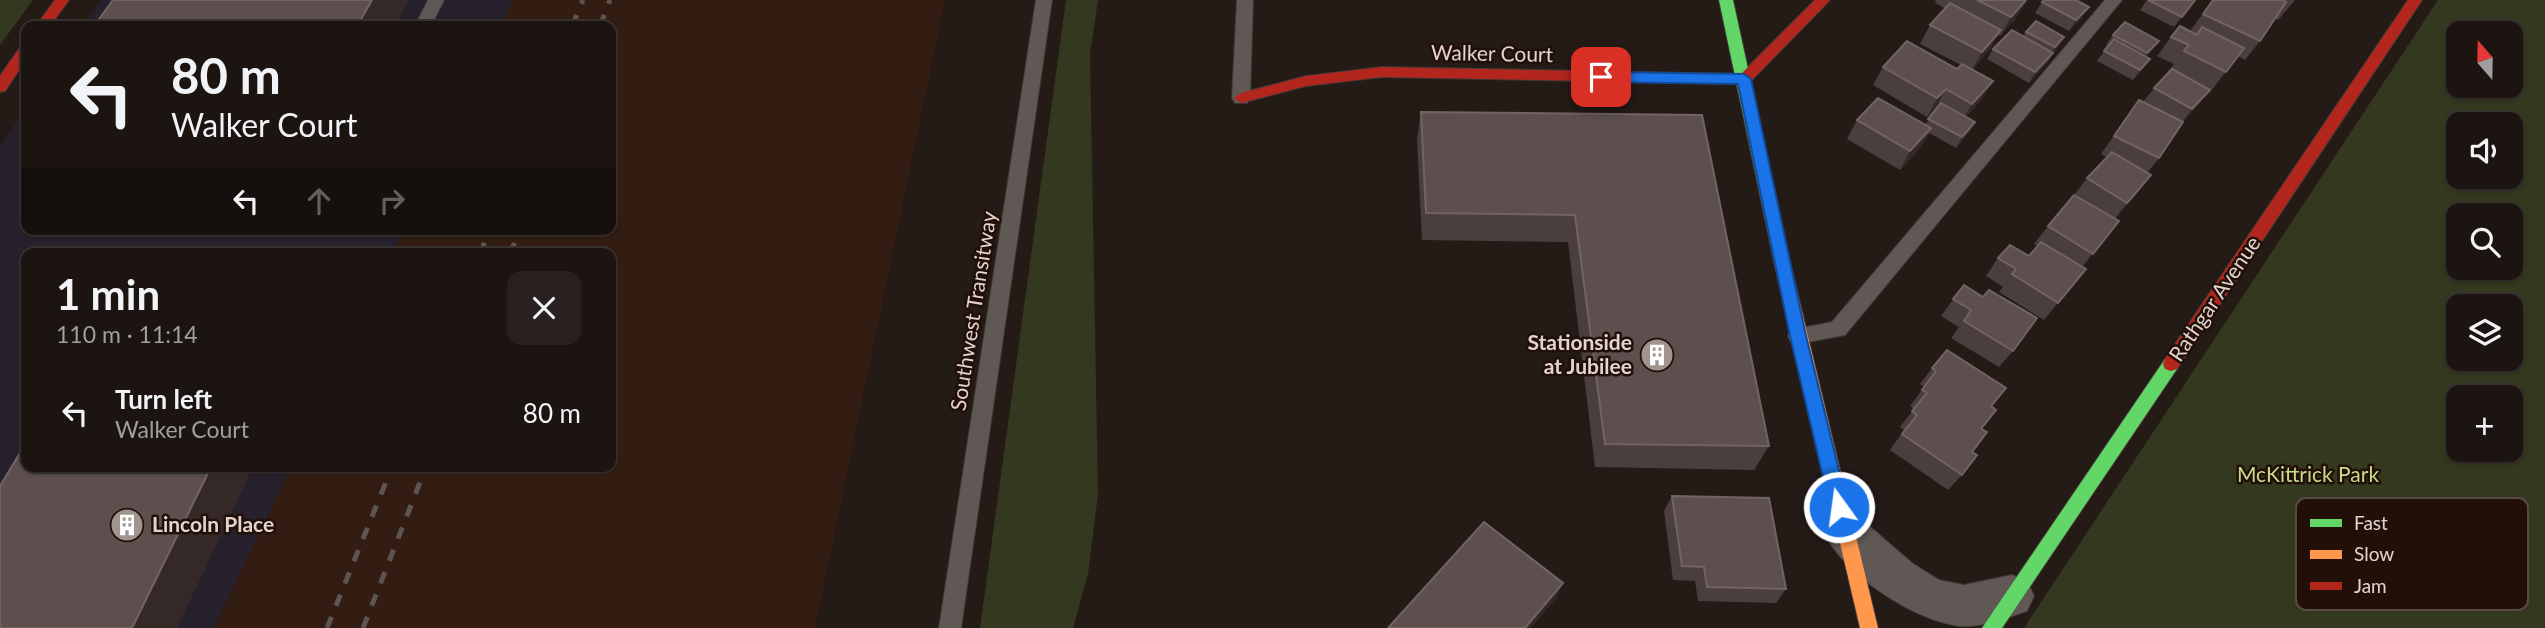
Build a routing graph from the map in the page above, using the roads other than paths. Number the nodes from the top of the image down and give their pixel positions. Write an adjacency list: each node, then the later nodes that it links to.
1 (62, 0): 9 (street)
2 (436, 0): 10 (lane)
3 (1044, 0): 18 (lane, Southwest Transitway)
4 (1245, 0): 14 (lane)
5 (1726, 0): 12 (street)
6 (1823, 0): 12 (street)
7 (2114, 0): 15 (lane)
8 (2415, 0): 17 (street, Rathgar Avenue)
9 (47, 21)
10 (426, 21)
11 (21, 57): 13 (street)
12 (1744, 79): 14 (street, Walker Court); 15 (street)
13 (0, 87)
14 (1241, 98)
15 (1798, 336): 16 (street)
16 (1845, 532): 17 (street, Rathgar Avenue); 19 (street)
17 (2001, 612)
18 (950, 628)
19 (1869, 628)

